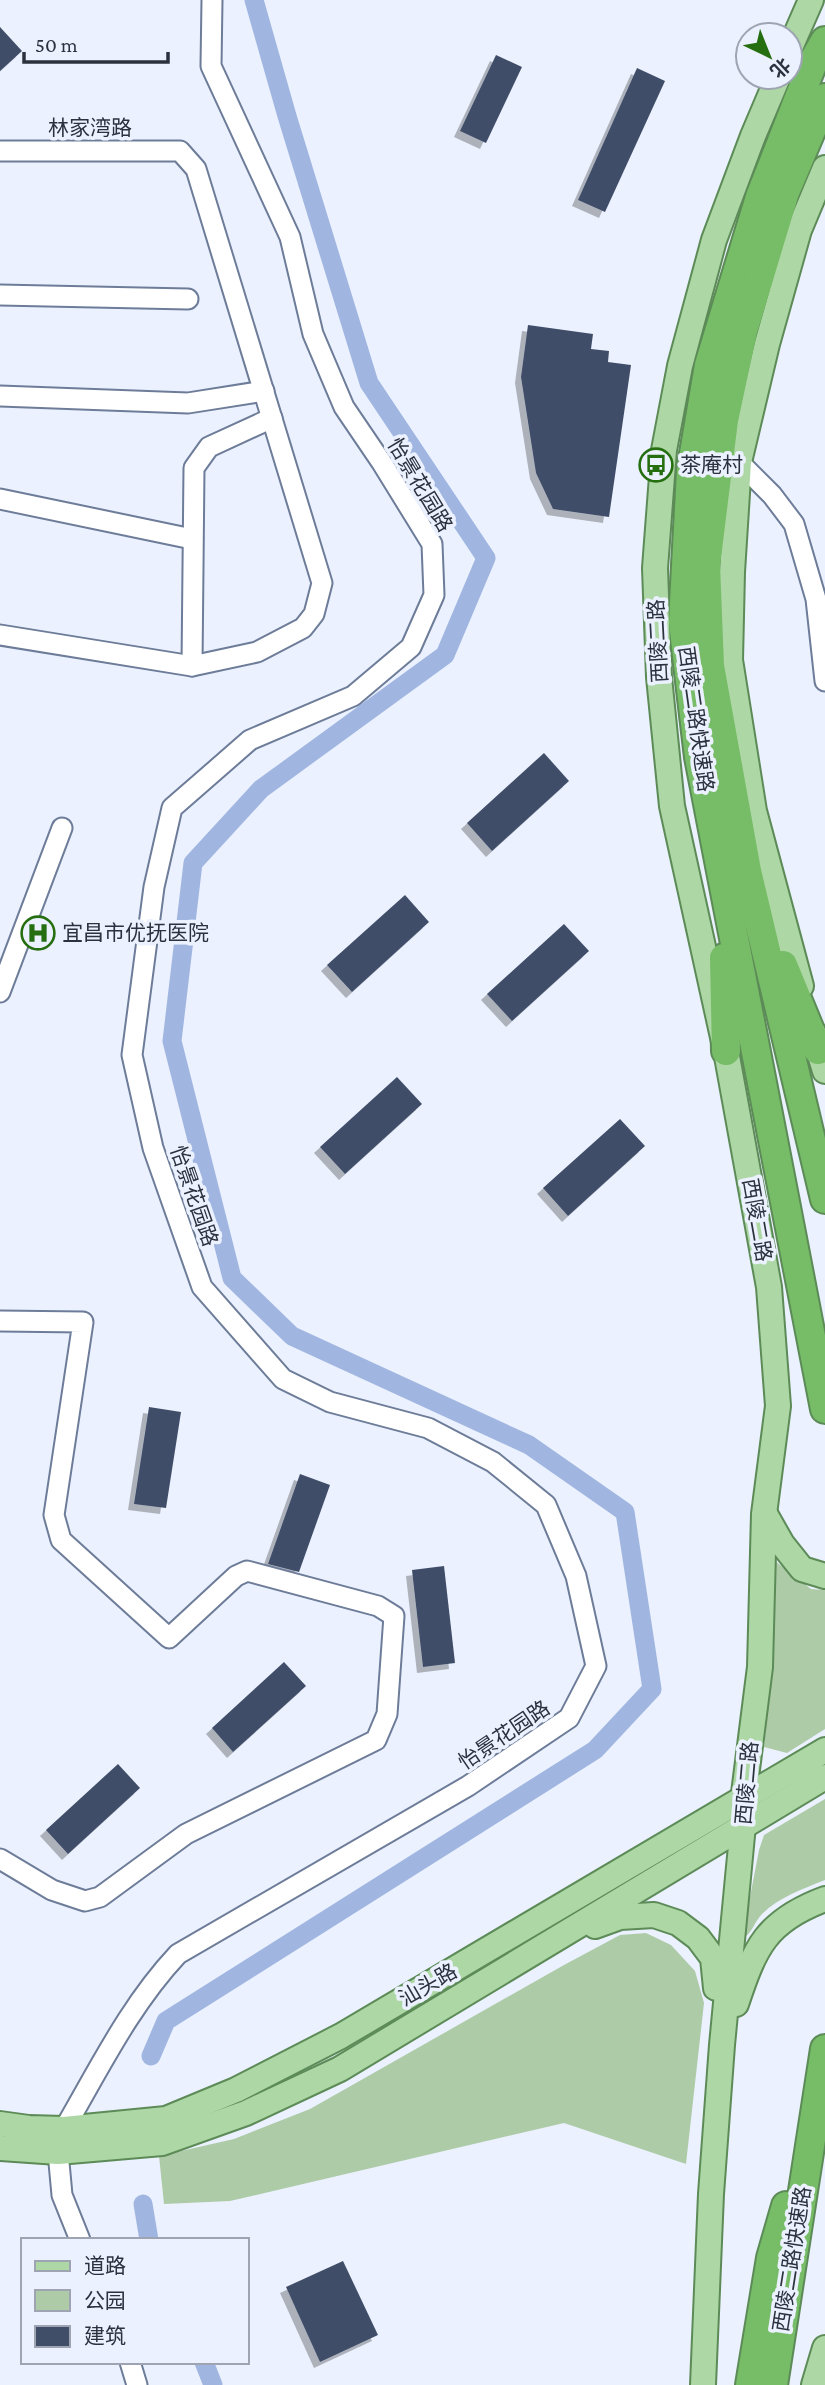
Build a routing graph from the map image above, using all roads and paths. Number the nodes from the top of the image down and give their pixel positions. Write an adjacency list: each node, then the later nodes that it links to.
1 (212, 0): 42 (street, 怡景花园路)
2 (811, 0): 3 (main road)
3 (802, 21)
4 (825, 41): 23 (highway, 西陵二路快速路)
5 (772, 91): 25 (main road, 西陵二路)
6 (825, 98): 17 (highway, 西陵二路快速路)
7 (0, 151): 11 (street, 林家湾路)
8 (825, 168): 14 (main road)
9 (0, 295): 10 (street)
10 (188, 299)
11 (264, 391): 12 (street); 13 (street)
12 (0, 396)
13 (272, 418): 16 (street); 20 (street)
14 (739, 462): 17 (highway); 18 (street); 26 (main road)
15 (0, 499): 16 (street)
16 (192, 539): 20 (street)
17 (706, 565): 23 (highway, 西陵二路快速路)
18 (821, 603): 21 (street)
19 (0, 635): 20 (street)
20 (192, 666)
21 (825, 681)
22 (62, 828): 24 (street)
23 (735, 876): 25 (highway); 26 (highway); 27 (highway, 西陵二路快速路); 29 (highway, 西陵二路快速路)
24 (0, 992)
25 (726, 1051): 30 (main road, 西陵二路)
26 (821, 1060)
27 (825, 1199)
28 (0, 1321): 35 (street)
29 (825, 1409)
30 (765, 1514): 31 (main road); 34 (main road, 西陵二路)
31 (825, 1576)
32 (825, 1750): 34 (main road, 汕头路)
33 (825, 1777): 34 (main road, 汕头路)
34 (743, 1813): 37 (main road, 汕头路); 38 (main road, 西陵二路); 42 (main road, 汕头路)
35 (0, 1859)
36 (825, 1899): 38 (main road)
37 (551, 1942): 38 (main road); 42 (main road, 汕头路)
38 (722, 2045): 49 (main road, 西陵二路)
39 (825, 2049): 40 (highway, 西陵二路快速路)
40 (817, 2099): 50 (highway); 51 (highway, 西陵二路快速路)
41 (0, 2124): 42 (main road, 汕头路)
42 (61, 2140): 43 (main road, 汕头路); 45 (street)
43 (8, 2150)
44 (825, 2175): 52 (highway, 西陵二路快速路)
45 (79, 2238)
46 (825, 2348): 53 (main road)
47 (131, 2364): 48 (street)
48 (137, 2385)
49 (703, 2385)
50 (750, 2385)
51 (773, 2385)
52 (790, 2385)
53 (814, 2385)

